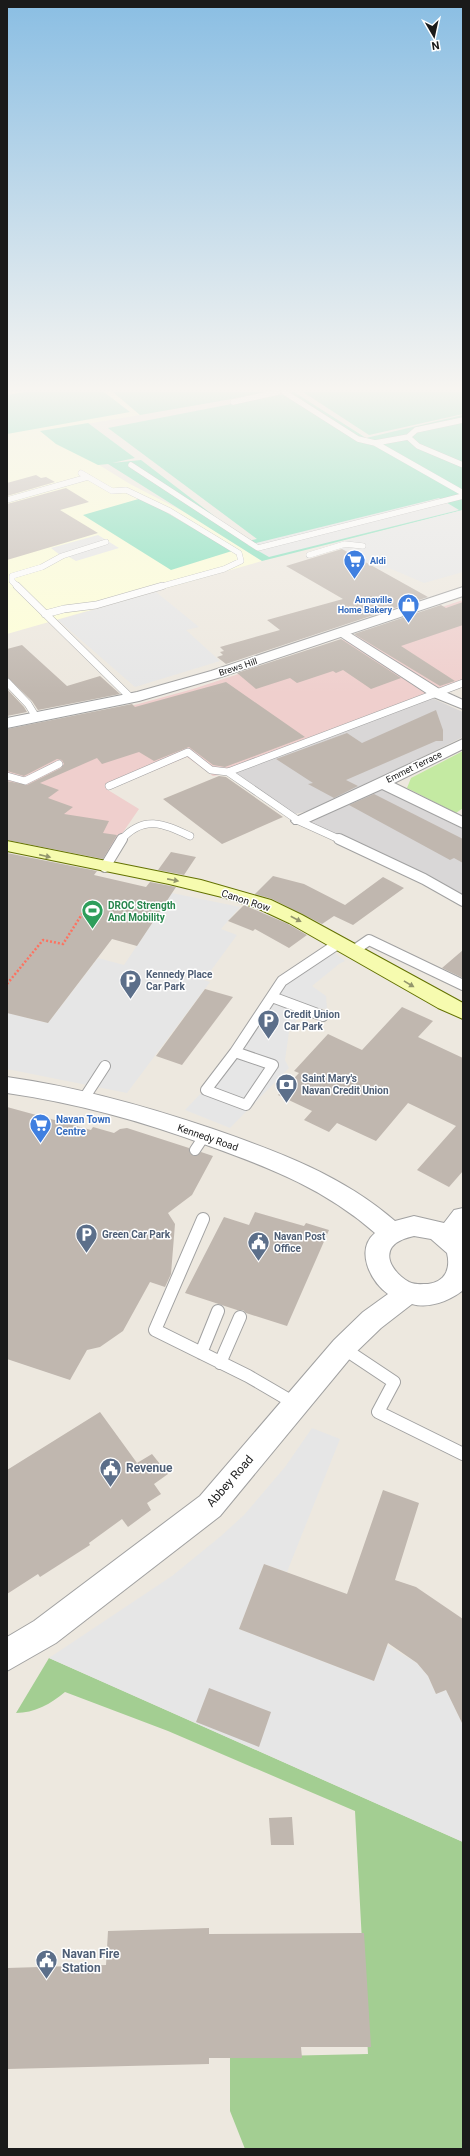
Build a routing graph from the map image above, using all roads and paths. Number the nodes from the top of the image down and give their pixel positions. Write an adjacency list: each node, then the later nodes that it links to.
1 (33, 493): 5 (lane)
2 (131, 493): 10 (lane)
3 (173, 493): 4 (lane)
4 (463, 496)
5 (7, 500)
6 (106, 542): 10 (lane)
7 (363, 546): 8 (lane)
8 (309, 555)
9 (463, 591): 11 (street, Brews Hill)
10 (45, 614): 15 (lane)
11 (342, 632): 14 (street); 15 (street, Brews Hill)
12 (7, 682): 17 (lane)
13 (463, 683): 14 (lane)
14 (436, 693): 16 (street); 21 (lane)
15 (131, 698): 17 (street, Brews Hill)
16 (463, 705)
17 (36, 717): 18 (street, Brews Hill)
18 (7, 723)
19 (463, 743): 23 (street, Emmet Terrace)
20 (58, 764): 22 (lane)
21 (228, 772): 24 (lane); 25 (lane)
22 (7, 776)
23 (382, 782): 25 (street); 26 (street, Emmet Terrace)
24 (109, 786)
25 (299, 821): 31 (lane)
26 (463, 823)
27 (190, 836): 29 (lane)
28 (7, 846): 29 (main road, Canon Row, one-way to 29)
29 (105, 867): 32 (main road, Canon Row, one-way to 32)
30 (91, 900): 33 (path)
31 (463, 901)
32 (346, 947): 34 (lane); 35 (lane); 36 (main road, Canon Row, one-way to 36)
33 (7, 984)
34 (463, 985)
35 (272, 997): 37 (lane); 38 (lane)
36 (463, 1012)
37 (323, 1016)
38 (234, 1052): 38 (lane)
39 (105, 1066): 41 (lane)
40 (7, 1085): 41 (street, Kennedy Road)
41 (83, 1100): 44 (street, Kennedy Road)
42 (463, 1217): 45 (street)
43 (203, 1220): 50 (lane)
44 (391, 1232): 45 (street); 46 (street)
45 (448, 1237): 46 (street)
46 (408, 1292): 49 (street, Abbey Road)
47 (218, 1311): 50 (lane)
48 (240, 1317): 51 (lane)
49 (343, 1348): 52 (street, Abbey Road); 53 (lane)
50 (201, 1353): 51 (lane)
51 (220, 1362): 52 (lane)
52 (296, 1404): 54 (street, Abbey Road)
53 (463, 1454)
54 (7, 1655)

